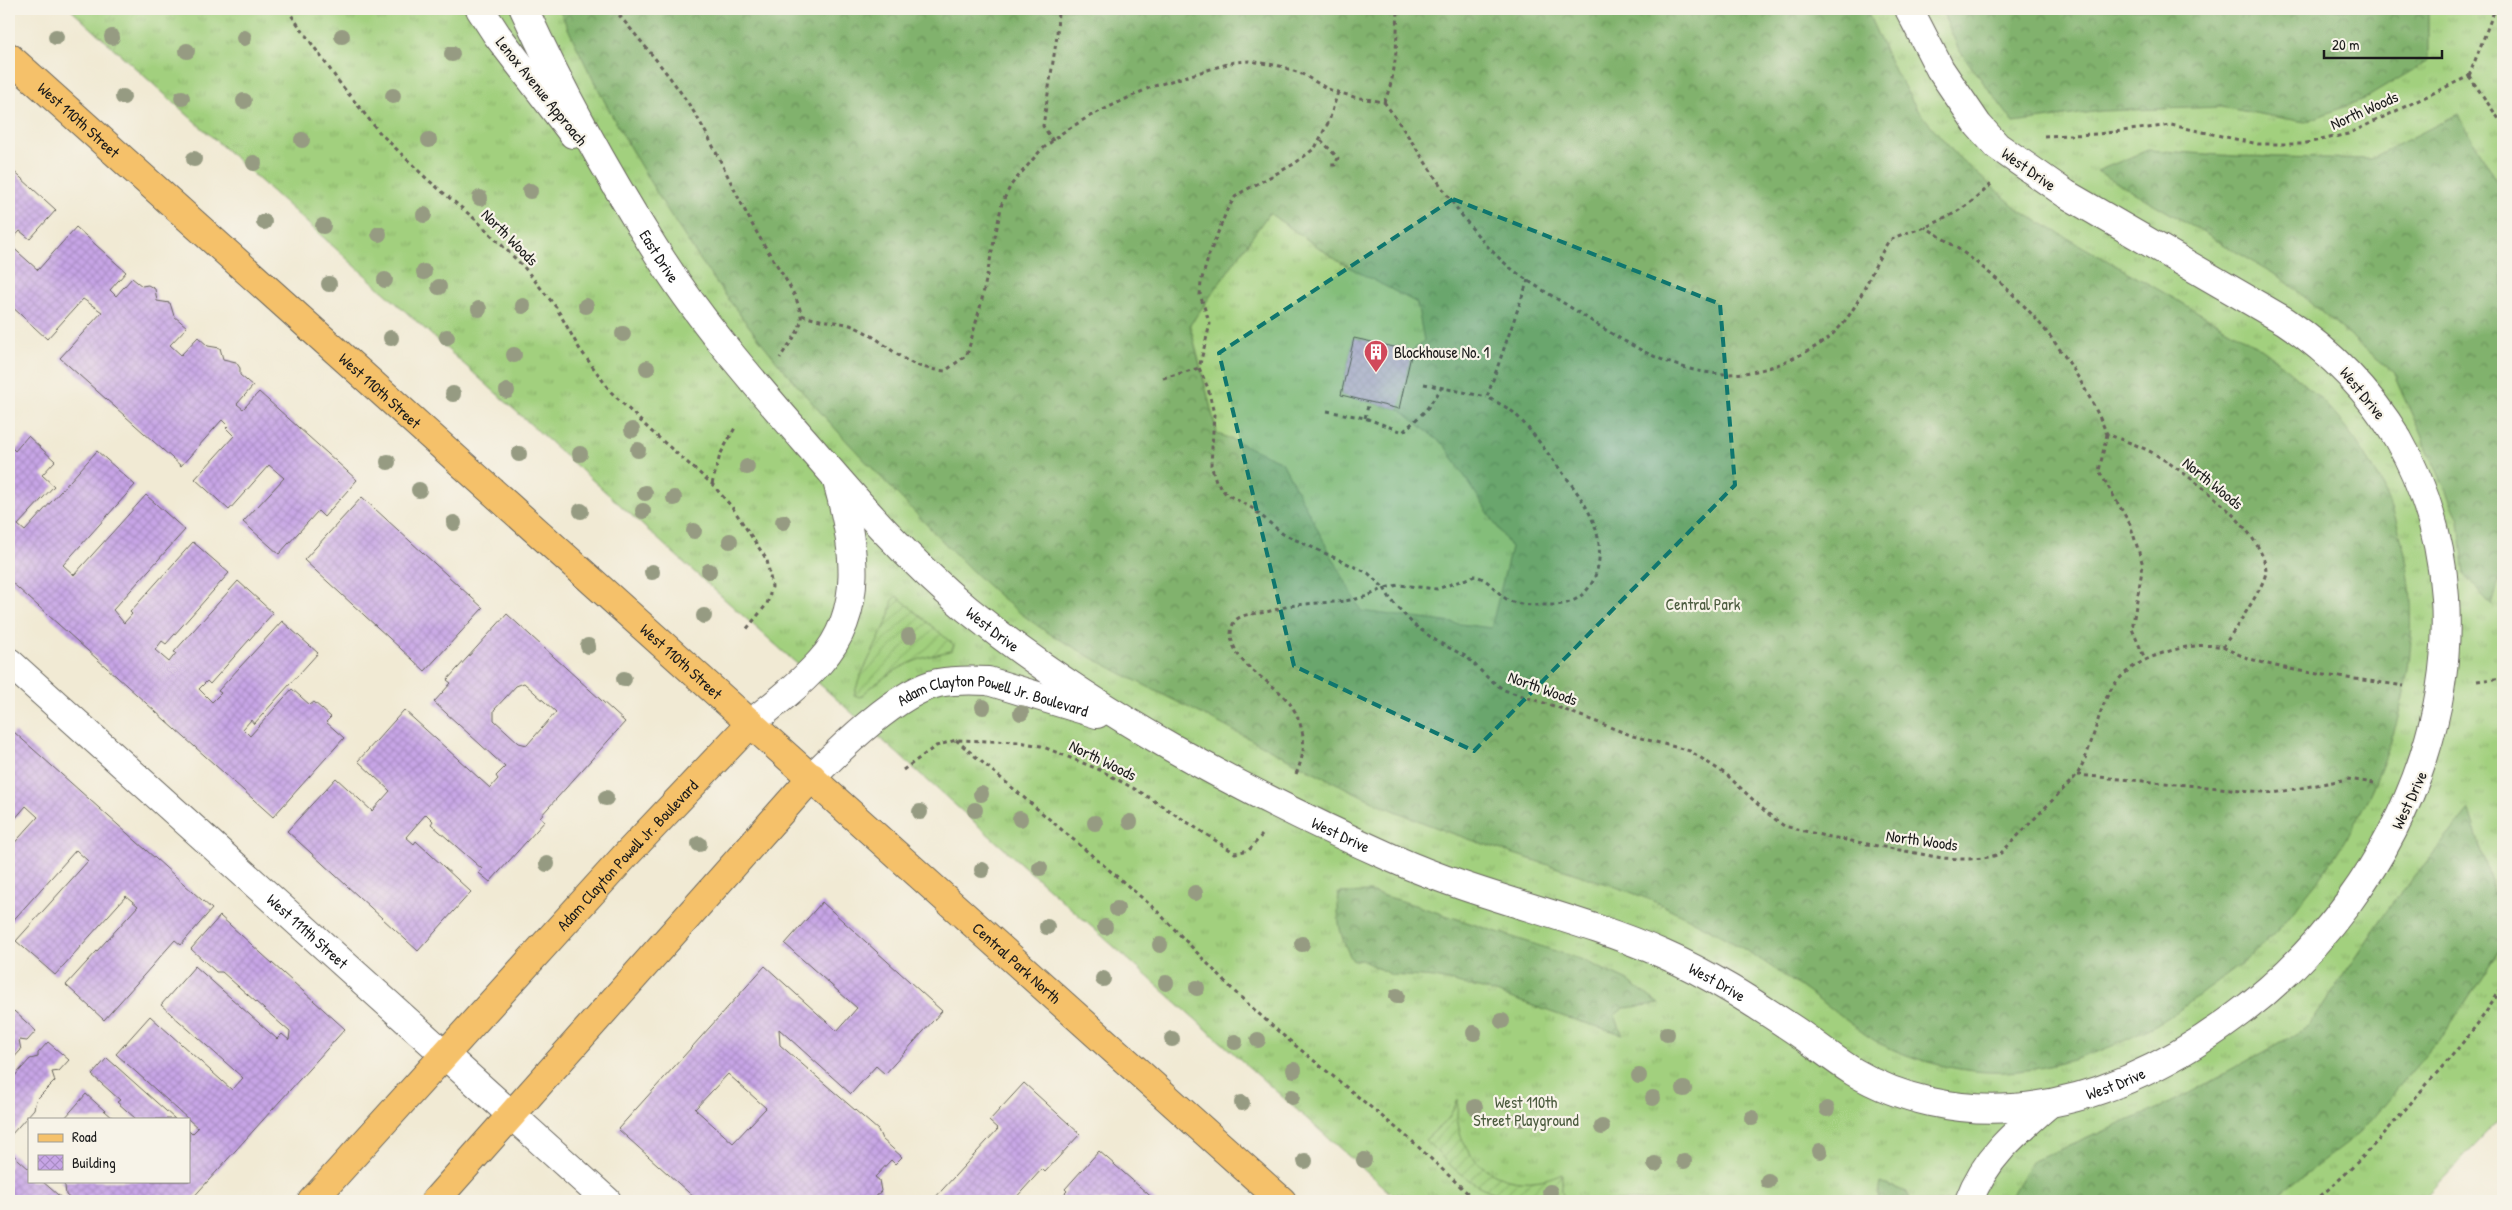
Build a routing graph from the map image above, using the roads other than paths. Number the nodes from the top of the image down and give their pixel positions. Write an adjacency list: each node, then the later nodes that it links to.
1 (480, 9): 5 (street, Lenox Avenue Approach)
2 (524, 9): 5 (street, East Drive)
3 (1909, 9): 12 (street, West Drive)
4 (9, 57): 8 (main road, West 110th Street)
5 (609, 170): 6 (street, East Drive)
6 (836, 478): 8 (street, Adam Clayton Powell Jr. Boulevard); 9 (street, West Drive)
7 (9, 662): 11 (street, West 111th Street)
8 (752, 723): 10 (main road, Central Park North); 11 (main road, Adam Clayton Powell Jr. Boulevard)
9 (1136, 726): 10 (street, Adam Clayton Powell Jr. Boulevard); 12 (street, West Drive)
10 (812, 777): 13 (main road, Adam Clayton Powell Jr. Boulevard); 17 (main road, Central Park North)
11 (445, 1053): 13 (street, West 111th Street); 14 (main road, Adam Clayton Powell Jr. Boulevard)
12 (2050, 1104): 18 (street)
13 (512, 1116): 15 (main road, Adam Clayton Powell Jr. Boulevard); 16 (street, West 111th Street)
14 (312, 1201)
15 (436, 1201)
16 (607, 1201)
17 (1282, 1201)
18 (1969, 1201)

